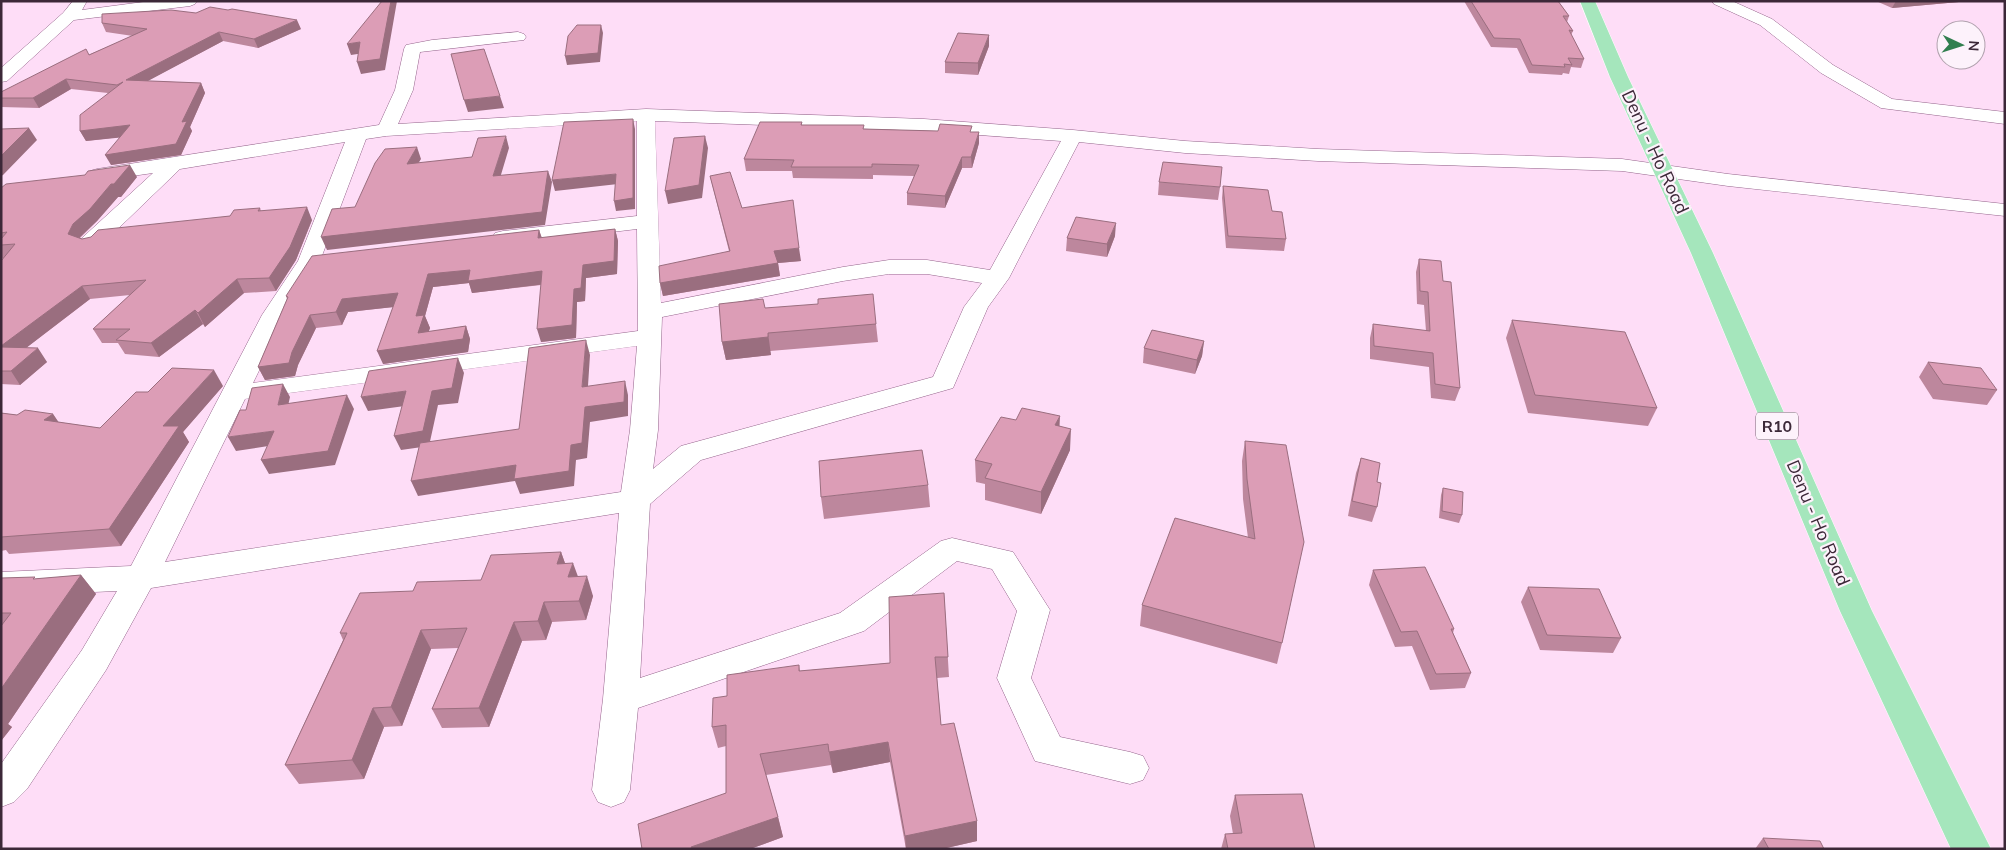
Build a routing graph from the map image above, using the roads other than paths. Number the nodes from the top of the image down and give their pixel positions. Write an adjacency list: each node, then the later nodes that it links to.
1 (81, 1): 5 (street)
2 (190, 1): 5 (street)
3 (1587, 1): 14 (main road, Denu - Ho Road / R10)
4 (1719, 1): 9 (street)
5 (69, 16): 7 (street)
6 (518, 37): 10 (street)
7 (1, 77)
8 (646, 115): 10 (street); 12 (street); 17 (street)
9 (2005, 118)
10 (386, 130): 11 (street)
11 (358, 134): 13 (street); 22 (street)
12 (1073, 136): 14 (street); 20 (street)
13 (174, 164): 15 (street); 19 (street)
14 (1664, 171): 16 (street); 30 (main road, Denu - Ho Road / R10)
15 (78, 177)
16 (2005, 210)
17 (648, 221): 18 (street); 21 (street)
18 (483, 240)
19 (90, 243)
20 (997, 278): 21 (street); 23 (street)
21 (650, 324): 22 (street); 23 (street)
22 (232, 395): 24 (street)
23 (635, 500): 24 (street); 26 (street)
24 (141, 578): 25 (street); 28 (street)
25 (1, 584)
26 (621, 699): 27 (street); 29 (street)
27 (1130, 768)
28 (1, 790)
29 (611, 790)
30 (1971, 849)

